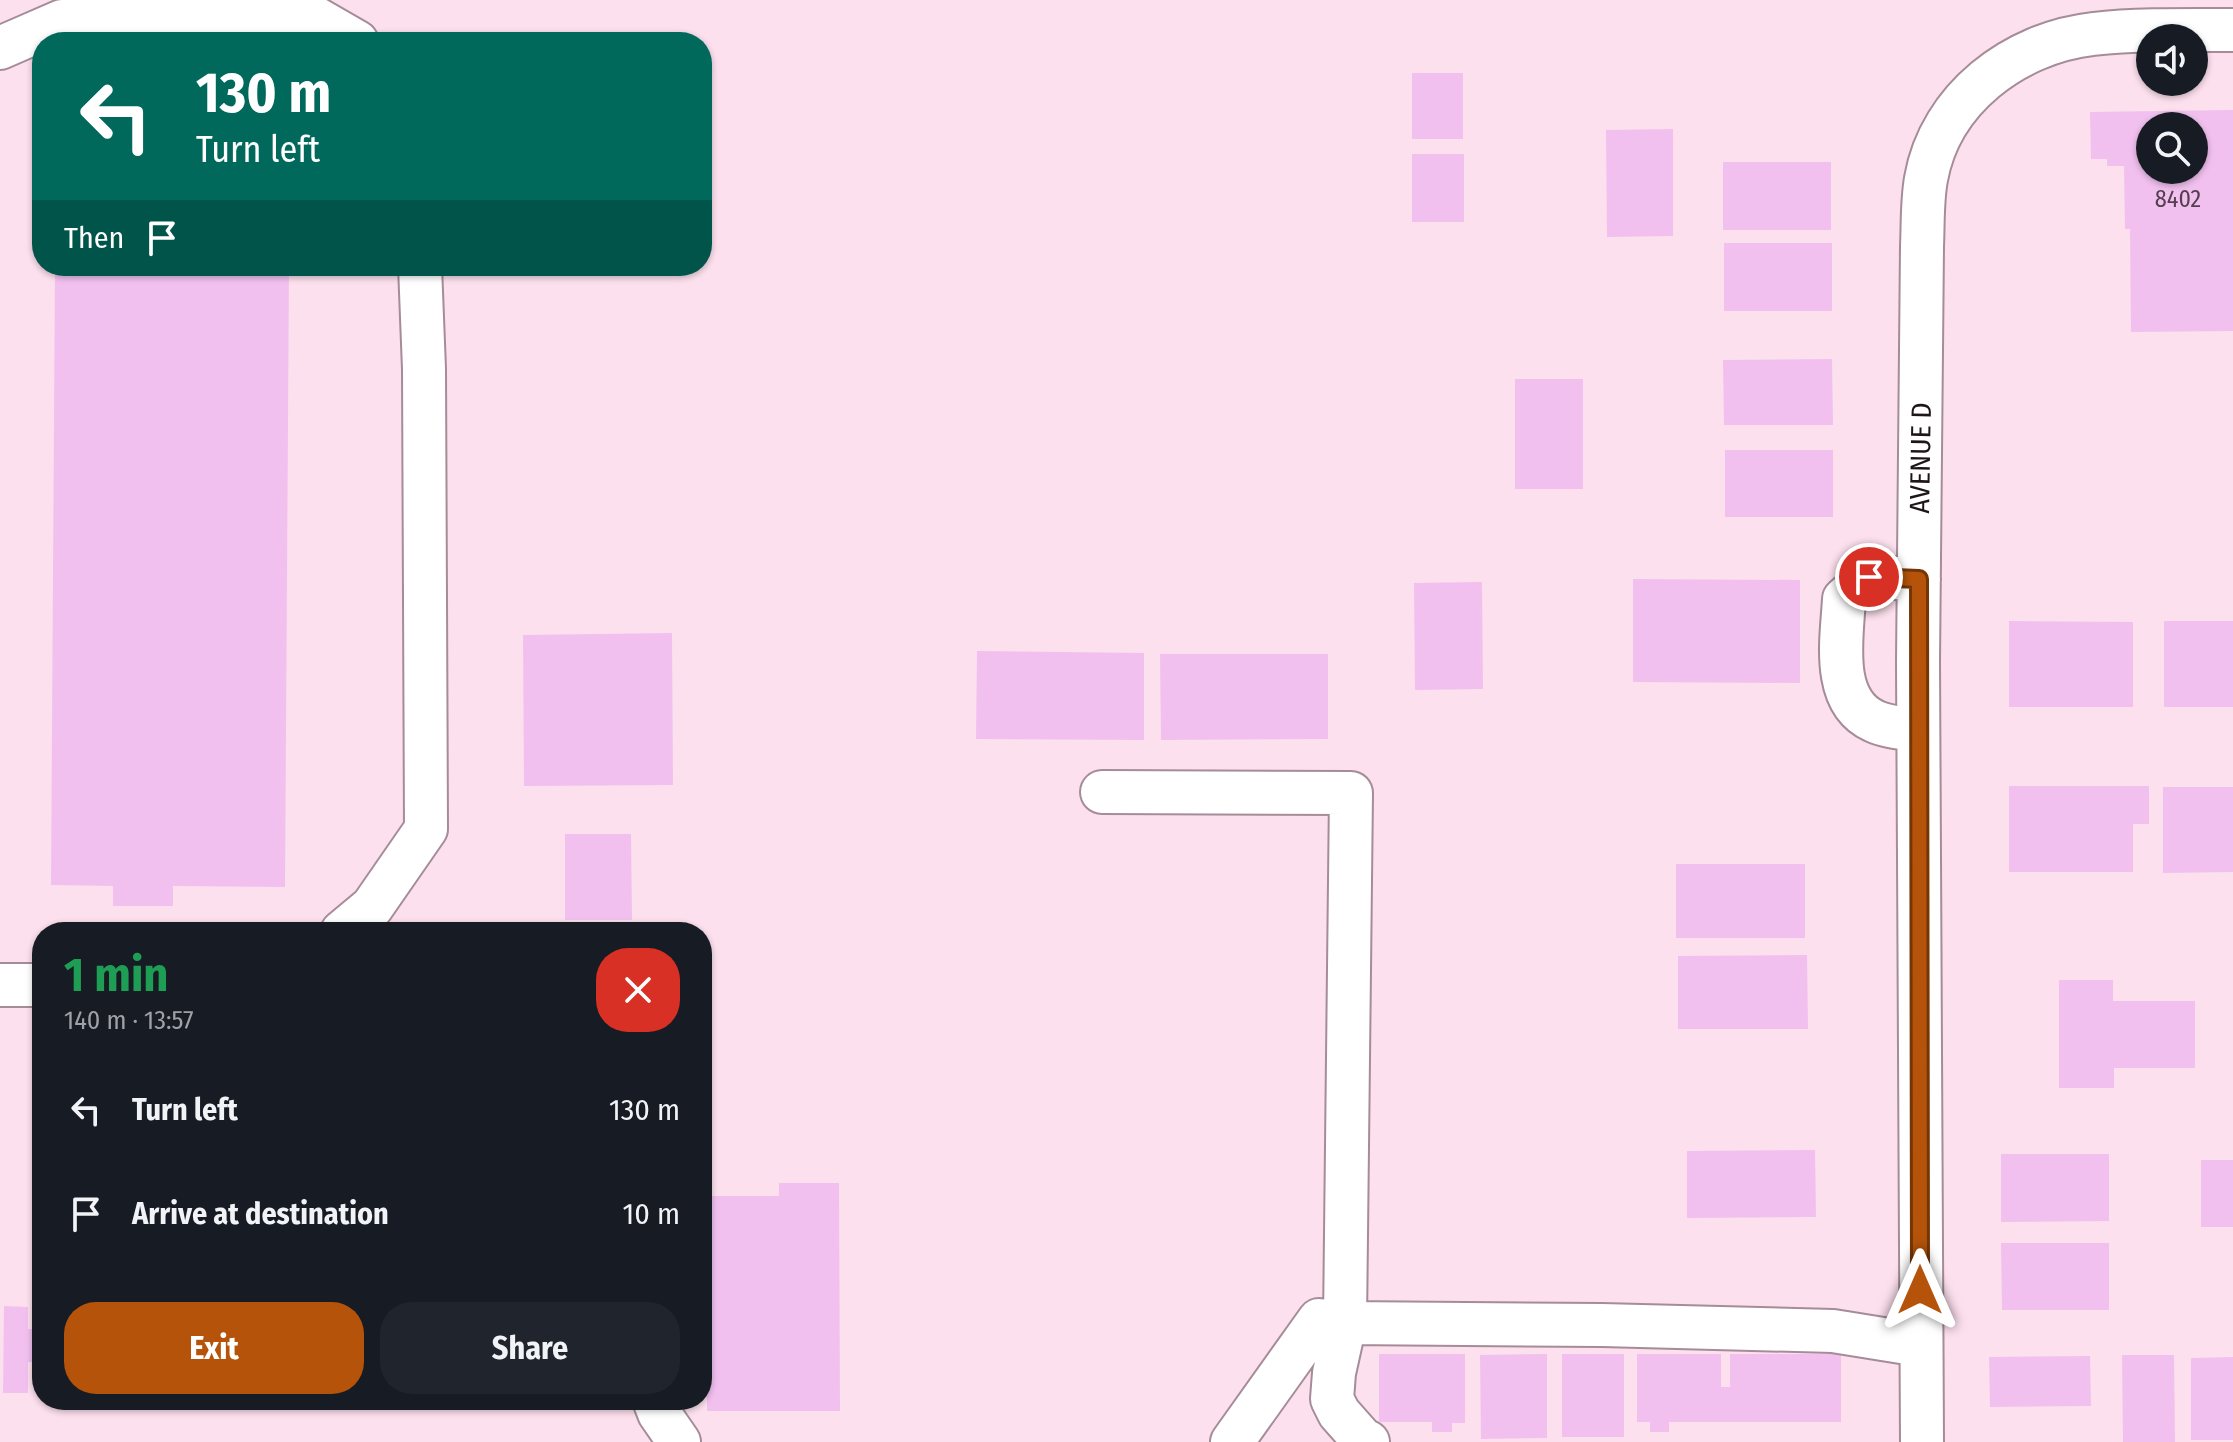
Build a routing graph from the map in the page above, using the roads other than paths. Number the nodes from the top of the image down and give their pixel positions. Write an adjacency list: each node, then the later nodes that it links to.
1 (2233, 30): 7 (street, AVENUE D)
2 (37, 32): 3 (street)
3 (340, 32)
4 (32, 34): 5 (street)
5 (0, 48)
6 (420, 276): 10 (street)
7 (1919, 579): 8 (street, AVENUE D); 8 (street)
8 (1918, 730): 14 (street, AVENUE D)
9 (1102, 792): 13 (street)
10 (354, 922)
11 (0, 985): 12 (street)
12 (32, 985)
13 (1345, 1323): 14 (street); 17 (street); 18 (street)
14 (1920, 1345): 19 (street, AVENUE D)
15 (658, 1410): 16 (street)
16 (679, 1442)
17 (1232, 1442)
18 (1368, 1442)
19 (1922, 1442)

